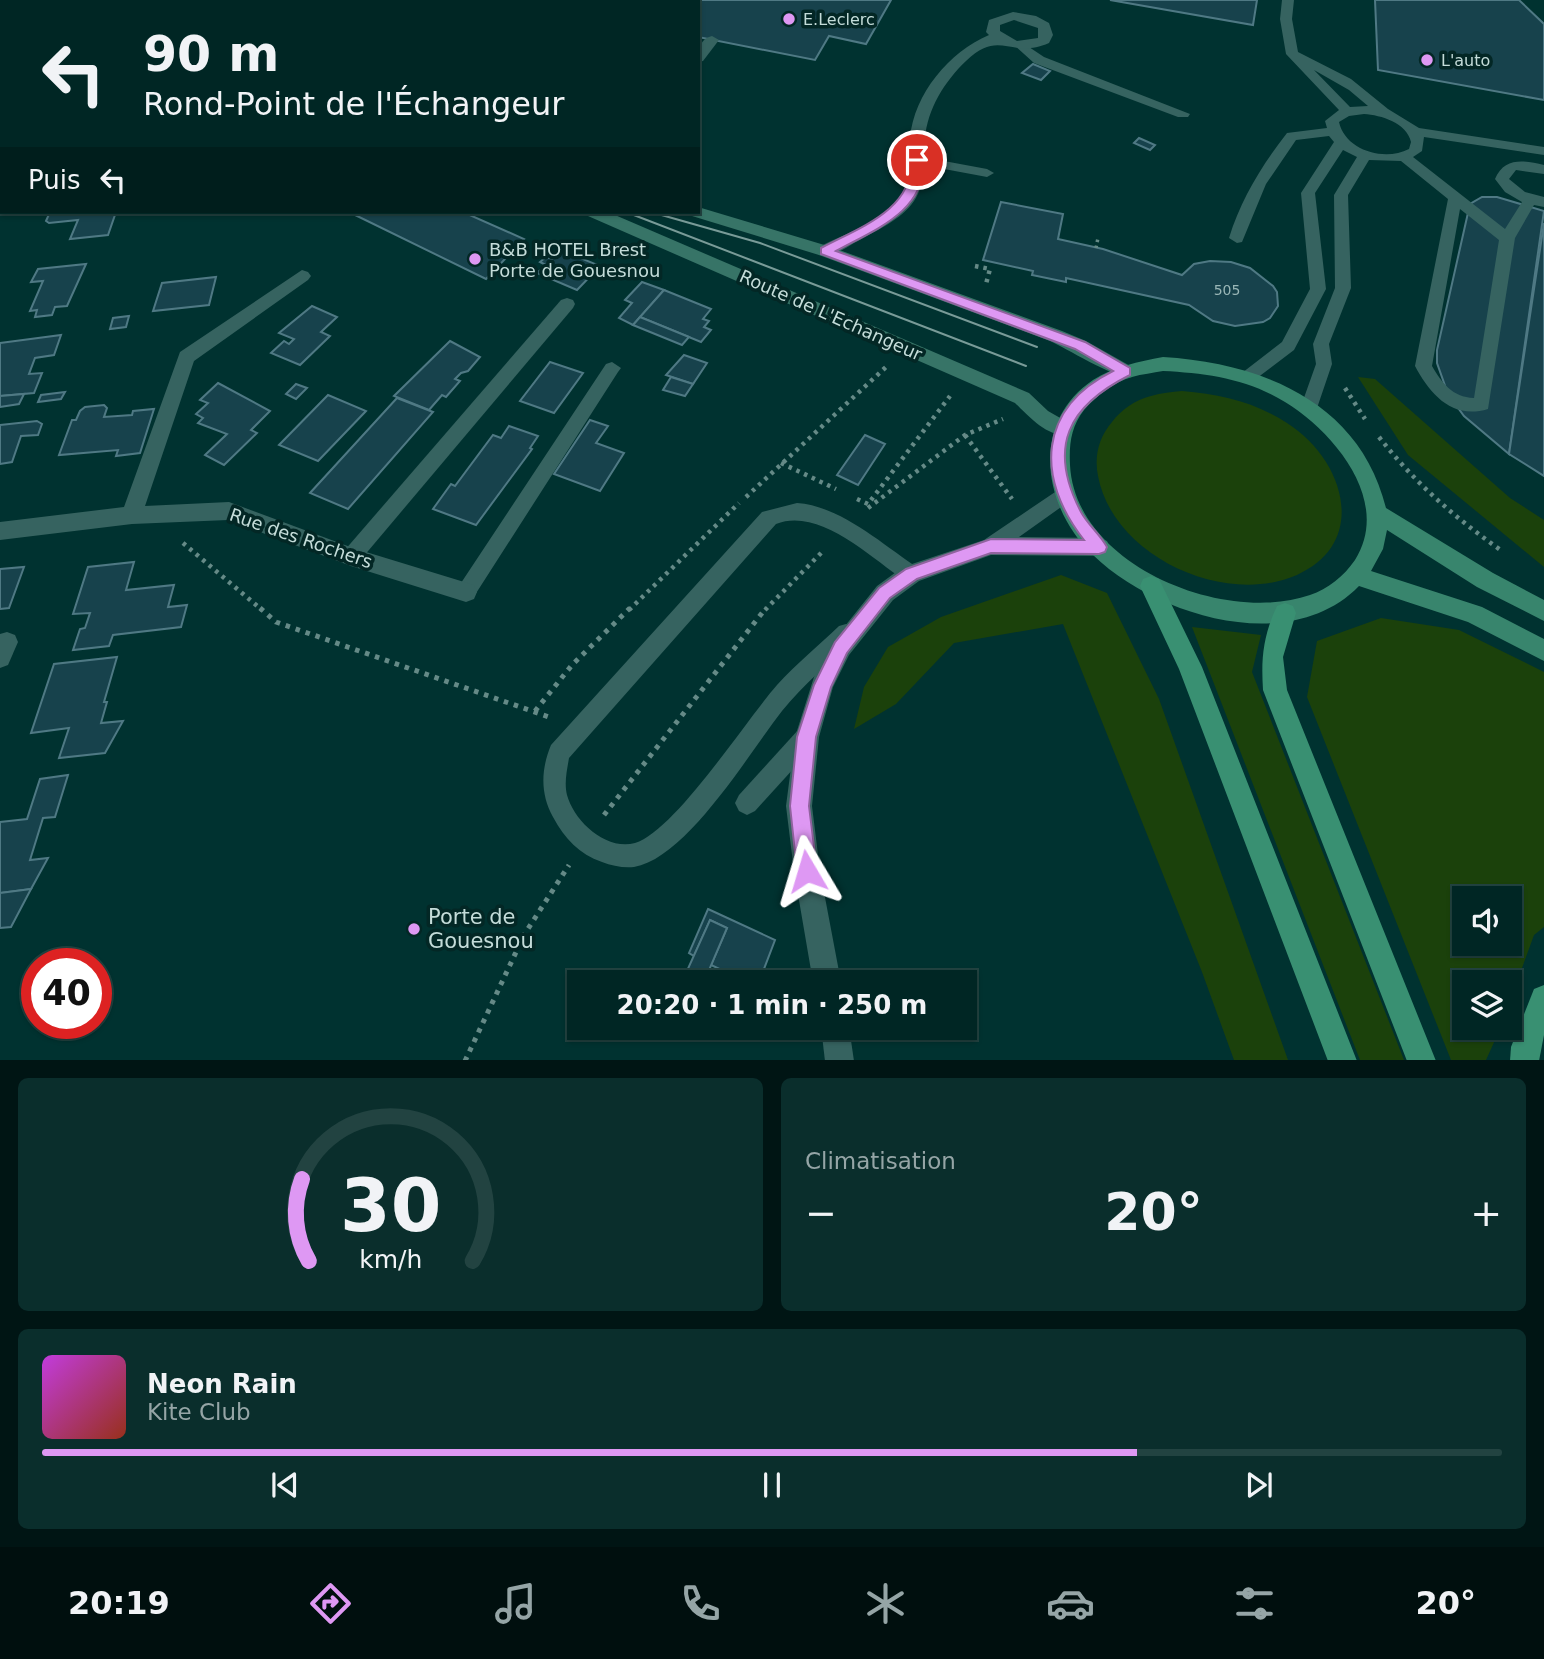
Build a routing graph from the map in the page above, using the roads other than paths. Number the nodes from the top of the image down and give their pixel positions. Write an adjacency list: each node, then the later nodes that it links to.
1 (1288, 0): 5 (lane)
2 (996, 37): 4 (street); 4 (street); 16 (street)
3 (712, 40): 6 (street)
4 (1020, 45): 8 (lane)
5 (1292, 54): 7 (lane); 9 (lane)
6 (700, 55)
7 (1347, 111): 9 (lane); 11 (lane)
8 (1182, 114)
9 (1384, 114): 10 (lane)
10 (1415, 132): 12 (lane); 15 (lane)
11 (1337, 138): 14 (lane); 24 (lane); 31 (lane)
12 (1482, 142): 13 (lane); 17 (lane)
13 (1544, 151)
14 (1365, 155): 15 (lane); 32 (lane)
15 (1404, 157): 20 (lane)
16 (917, 160): 19 (lane); 26 (street)
17 (1512, 166): 18 (lane); 21 (lane)
18 (1544, 170)
19 (987, 173)
20 (1455, 198): 25 (lane); 25 (lane)
21 (1537, 201): 25 (lane)
22 (700, 213): 26 (main road)
23 (599, 214): 33 (main road, Route de L'Echangeur)
24 (1237, 238)
25 (1507, 238)
26 (825, 251): 30 (main road)
27 (302, 276): 36 (street)
28 (567, 304): 40 (lane)
29 (612, 368): 44 (lane)
30 (1125, 372): 31 (main road); 33 (main road)
31 (1247, 376): 32 (main road)
32 (1309, 409): 35 (main road)
33 (1062, 428): 34 (main road)
34 (1064, 494): 38 (street); 39 (main road)
35 (1377, 513): 42 (main road); 46 (main road)
36 (132, 514): 37 (street, Rue des Rochers); 40 (street, Rue des Rochers)
37 (0, 531)
38 (991, 546): 39 (street); 41 (street)
39 (1099, 547): 43 (main road)
40 (351, 557): 44 (street, Rue des Rochers)
41 (911, 574): 45 (street); 45 (lane)
42 (1357, 576): 47 (main road); 48 (main road)
43 (1151, 586): 47 (main road); 55 (highway)
44 (466, 592)
45 (872, 608): 49 (street)
46 (1544, 611)
47 (1285, 613): 56 (highway)
48 (1544, 651)
49 (807, 737): 50 (lane); 51 (street)
50 (747, 803)
51 (825, 970)
52 (1544, 999): 57 (highway)
53 (837, 1040): 54 (street)
54 (840, 1060)
55 (1343, 1060)
56 (1422, 1060)
57 (1524, 1060)

